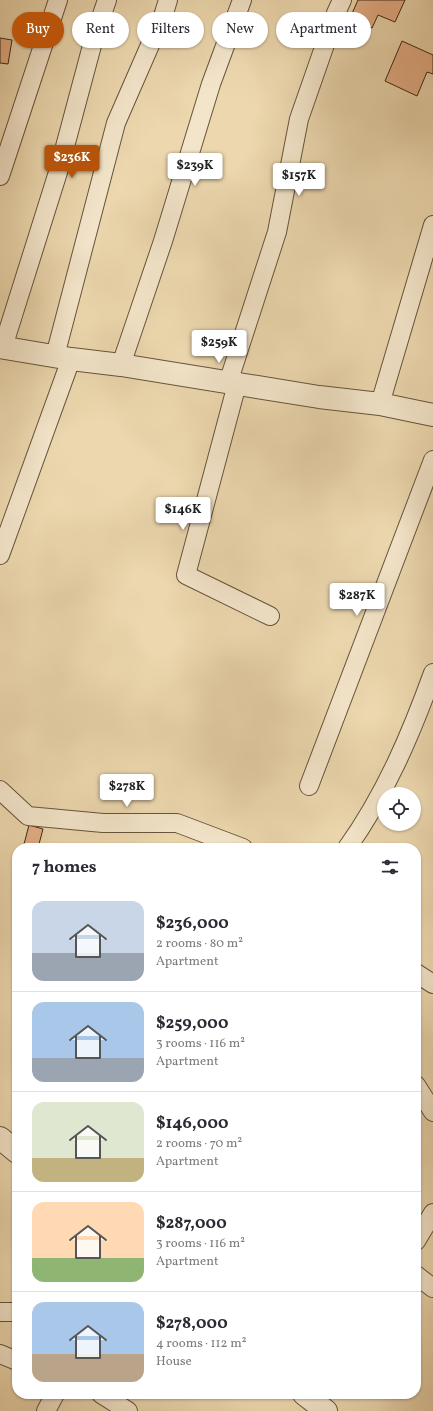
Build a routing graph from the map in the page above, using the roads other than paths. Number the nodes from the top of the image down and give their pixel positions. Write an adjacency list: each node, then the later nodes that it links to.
1 (58, 0): 6 (street)
2 (107, 0): 8 (street)
3 (168, 0): 9 (street)
4 (242, 0): 10 (street)
5 (342, 0): 11 (street)
6 (0, 176)
7 (433, 225): 12 (street)
8 (1, 347): 9 (street)
9 (63, 358): 10 (street); 15 (street)
10 (121, 365): 11 (street)
11 (232, 383): 12 (street); 16 (street)
12 (380, 404): 13 (street)
13 (433, 415)
14 (433, 460): 18 (street)
15 (0, 556)
16 (270, 616)
17 (433, 673): 21 (street)
18 (309, 786)
19 (0, 790): 20 (street)
20 (230, 843)
21 (350, 843)
22 (421, 976): 23 (street)
23 (433, 984)
24 (421, 1093): 25 (street)
25 (433, 1112)
26 (0, 1138): 27 (street)
27 (12, 1148)
28 (433, 1213): 29 (street)
29 (421, 1233)
30 (421, 1279): 31 (street)
31 (433, 1288)
32 (0, 1312): 33 (street)
33 (12, 1312)
34 (0, 1354): 35 (street)
35 (12, 1359)
36 (53, 1399): 39 (street)
37 (109, 1399): 40 (street)
38 (310, 1399): 41 (street)
39 (46, 1411)
40 (128, 1411)
41 (326, 1411)

